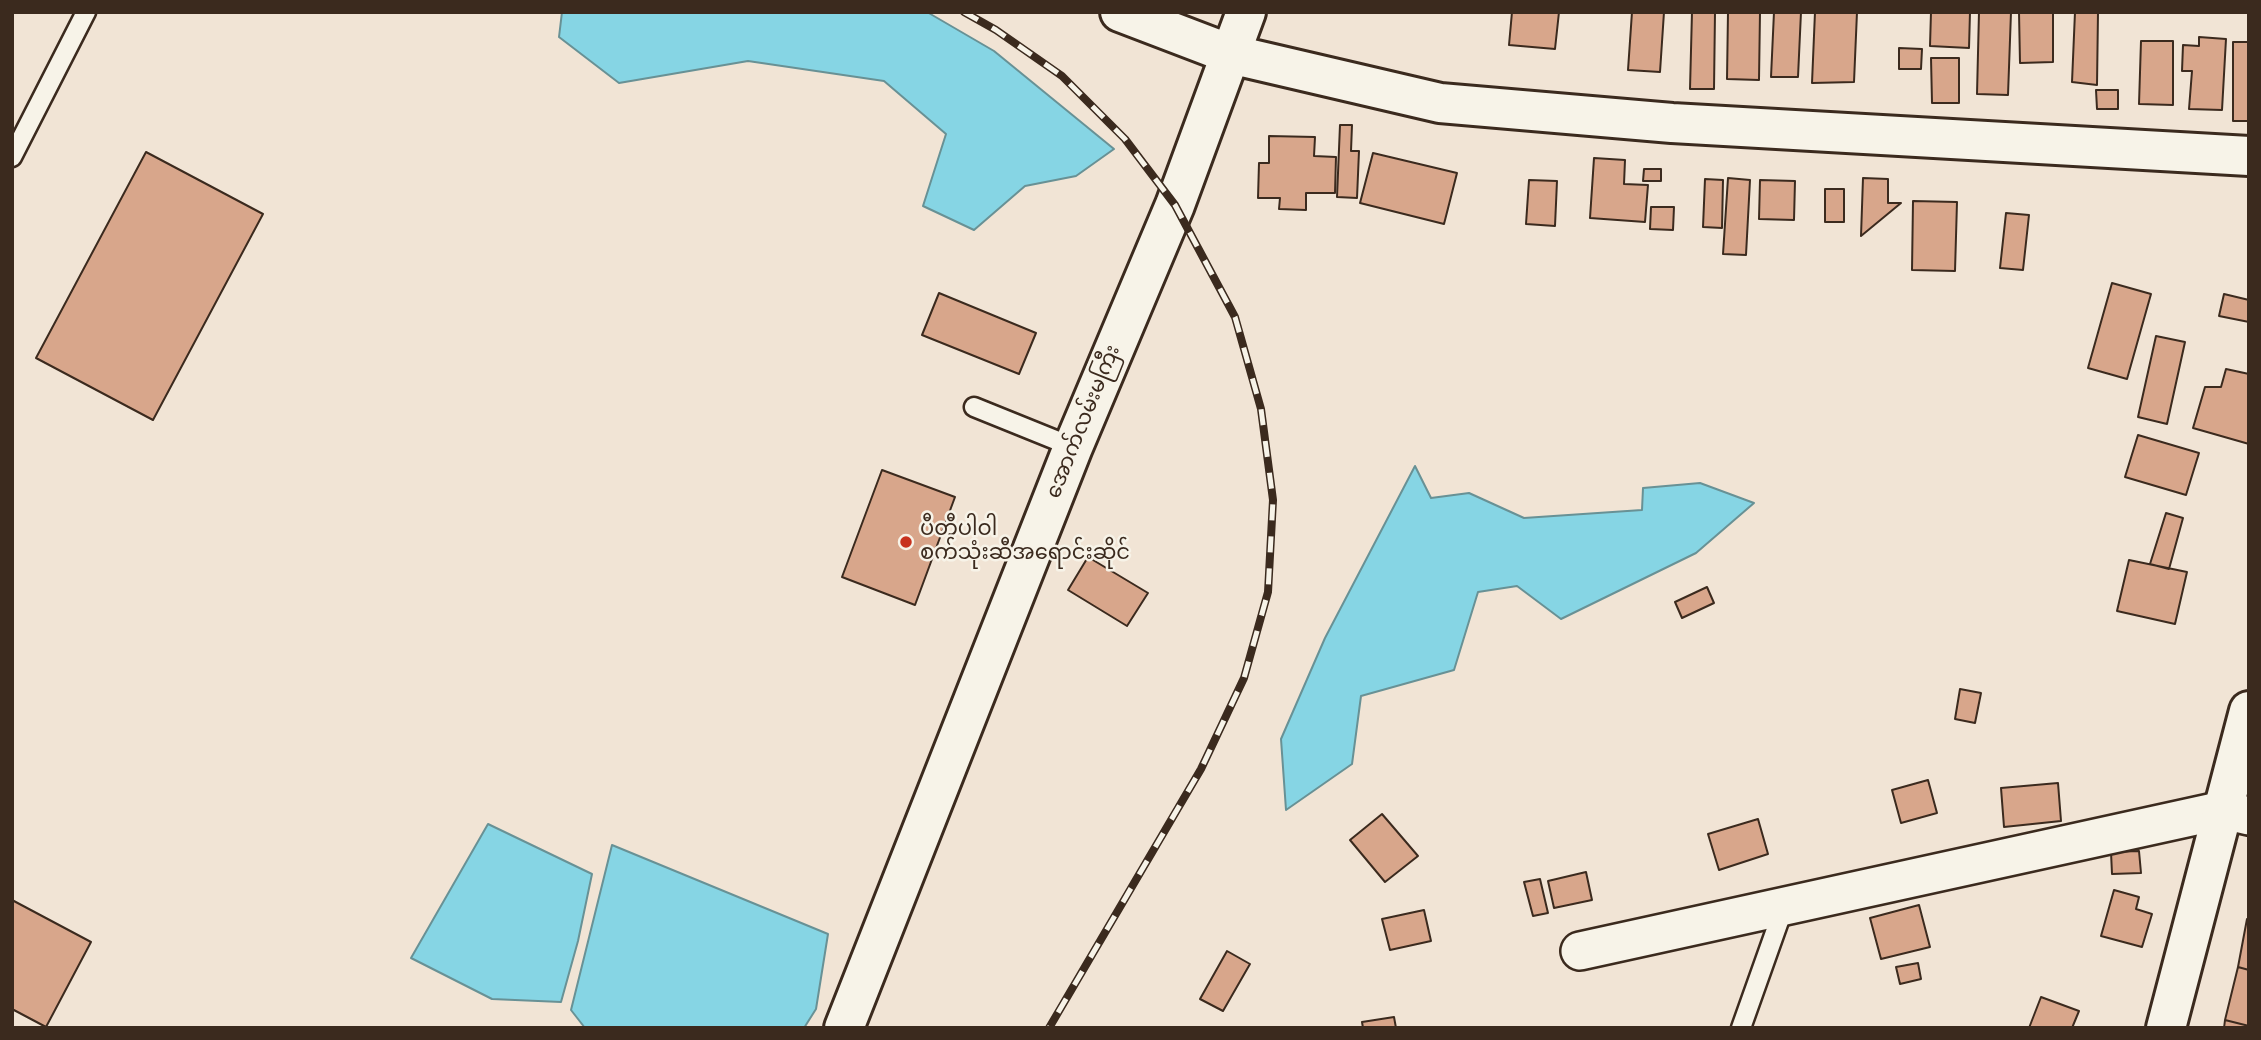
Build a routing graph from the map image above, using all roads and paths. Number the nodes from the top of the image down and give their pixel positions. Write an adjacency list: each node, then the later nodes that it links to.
1 (86, 12): 6 (lane)
2 (1120, 12): 4 (main road)
3 (1246, 12): 4 (main road, အောက်လမ်းမကြီး)
4 (1230, 54): 5 (main road); 8 (main road, အောက်လမ်းမကြီး)
5 (2249, 156)
6 (12, 157)
7 (974, 407): 8 (lane)
8 (1073, 447): 13 (main road, အောက်လမ်းမကြီး)
9 (2249, 711): 10 (main road)
10 (2236, 813): 11 (street); 15 (main road)
11 (1784, 908): 12 (street); 14 (lane)
12 (1580, 951)
13 (845, 1028)
14 (1741, 1028)
15 (2166, 1028)

